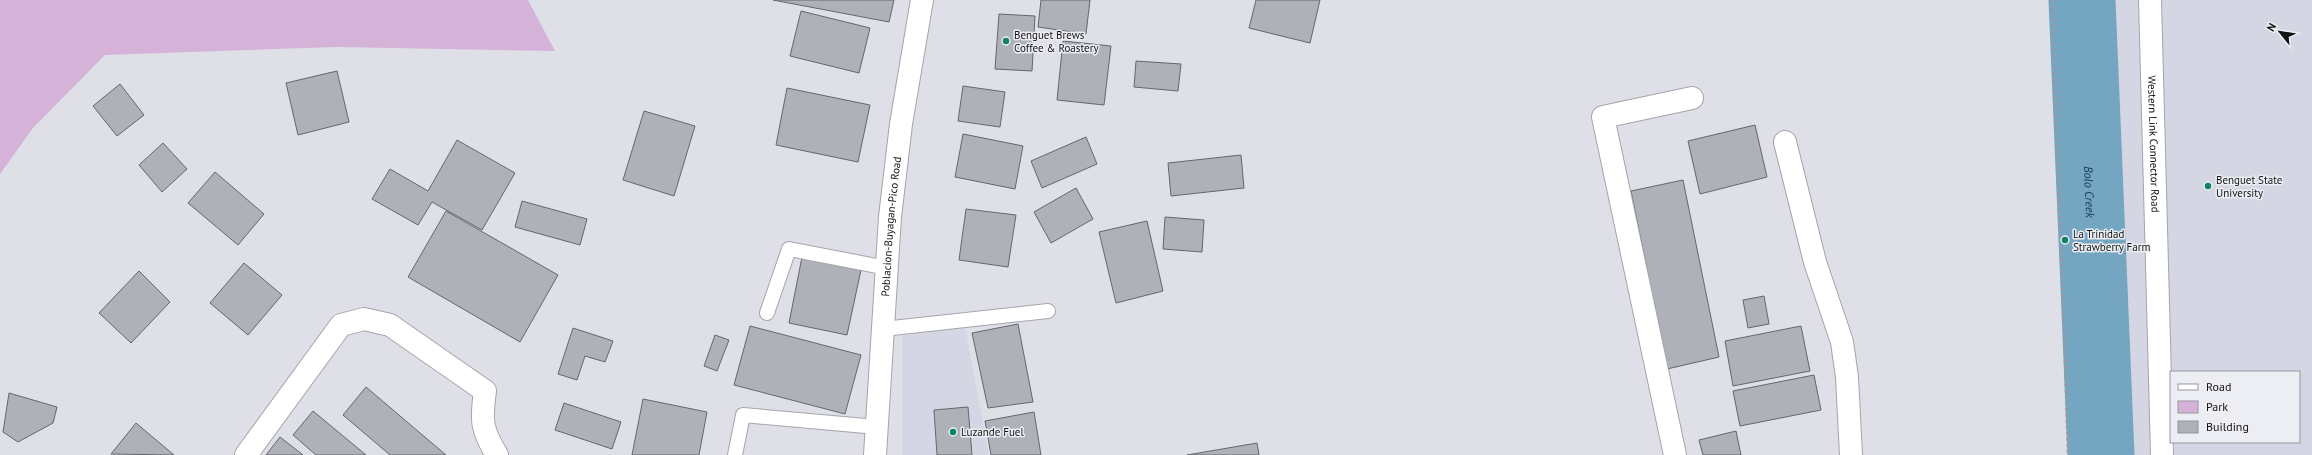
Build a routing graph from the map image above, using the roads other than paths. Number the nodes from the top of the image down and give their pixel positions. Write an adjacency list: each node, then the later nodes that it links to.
1 (922, 0): 5 (street, Poblacion-Buyagan-Pico Road)
2 (2150, 0): 18 (street, Western Link Connector Road)
3 (1692, 98): 16 (street)
4 (1785, 142): 17 (street)
5 (887, 268): 7 (lane); 8 (street, Poblacion-Buyagan-Pico Road)
6 (1048, 311): 8 (lane)
7 (767, 313)
8 (883, 329): 10 (street, Poblacion-Buyagan-Pico Road)
9 (481, 419): 11 (street); 12 (street); 13 (street)
10 (877, 427): 14 (lane); 15 (street, Poblacion-Buyagan-Pico Road)
11 (246, 455)
12 (477, 455)
13 (497, 455)
14 (735, 455)
15 (875, 455)
16 (1675, 455)
17 (1851, 455)
18 (2162, 455)

